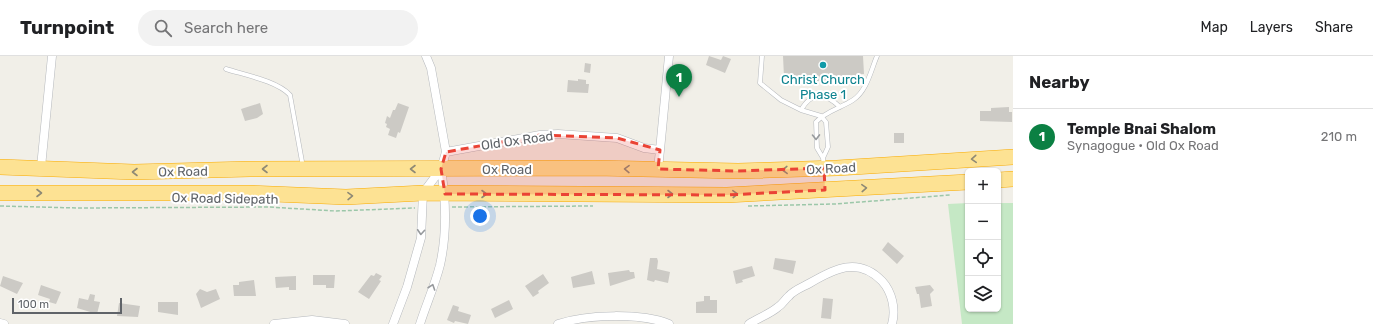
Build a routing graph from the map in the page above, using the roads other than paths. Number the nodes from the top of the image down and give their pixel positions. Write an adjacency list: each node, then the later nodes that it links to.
1 (52, 56): 15 (street)
2 (426, 56): 11 (street)
3 (669, 56): 10 (street)
4 (762, 56): 8 (lane)
5 (877, 56): 7 (lane)
6 (226, 69): 16 (lane)
7 (840, 107): 8 (lane); 9 (lane)
8 (801, 110): 9 (lane)
9 (821, 116): 13 (lane); 13 (lane, one-way to 13)
10 (660, 150): 11 (street, Old Ox Road); 18 (street)
11 (446, 152): 17 (street)
12 (1013, 157): 13 (highway, Ox Road, one-way to 13)
13 (824, 163): 18 (highway, Ox Road, one-way to 18); 22 (highway)
14 (0, 167): 15 (highway, Ox Road)
15 (41, 167): 16 (highway, Ox Road, one-way to 15)
16 (304, 169): 17 (highway, Ox Road, one-way to 16)
17 (441, 169): 18 (highway, Ox Road, one-way to 17); 24 (street); 25 (street)
18 (658, 169)
19 (1013, 179): 20 (highway)
20 (1001, 180)
21 (965, 182): 22 (highway, Ox Road, one-way to 21)
22 (825, 190): 24 (highway, Ox Road, one-way to 22)
23 (0, 193): 25 (highway, Ox Road, one-way to 25)
24 (445, 194): 25 (highway, Ox Road); 31 (street, one-way to 24)
25 (423, 201): 30 (street, one-way to 30)
26 (0, 323): 27 (street)
27 (4, 324)
28 (274, 324): 29 (street)
29 (345, 324)
30 (393, 324)
31 (420, 324)
32 (558, 324): 33 (street)
33 (669, 324)
34 (749, 324): 35 (street)
35 (892, 324)

